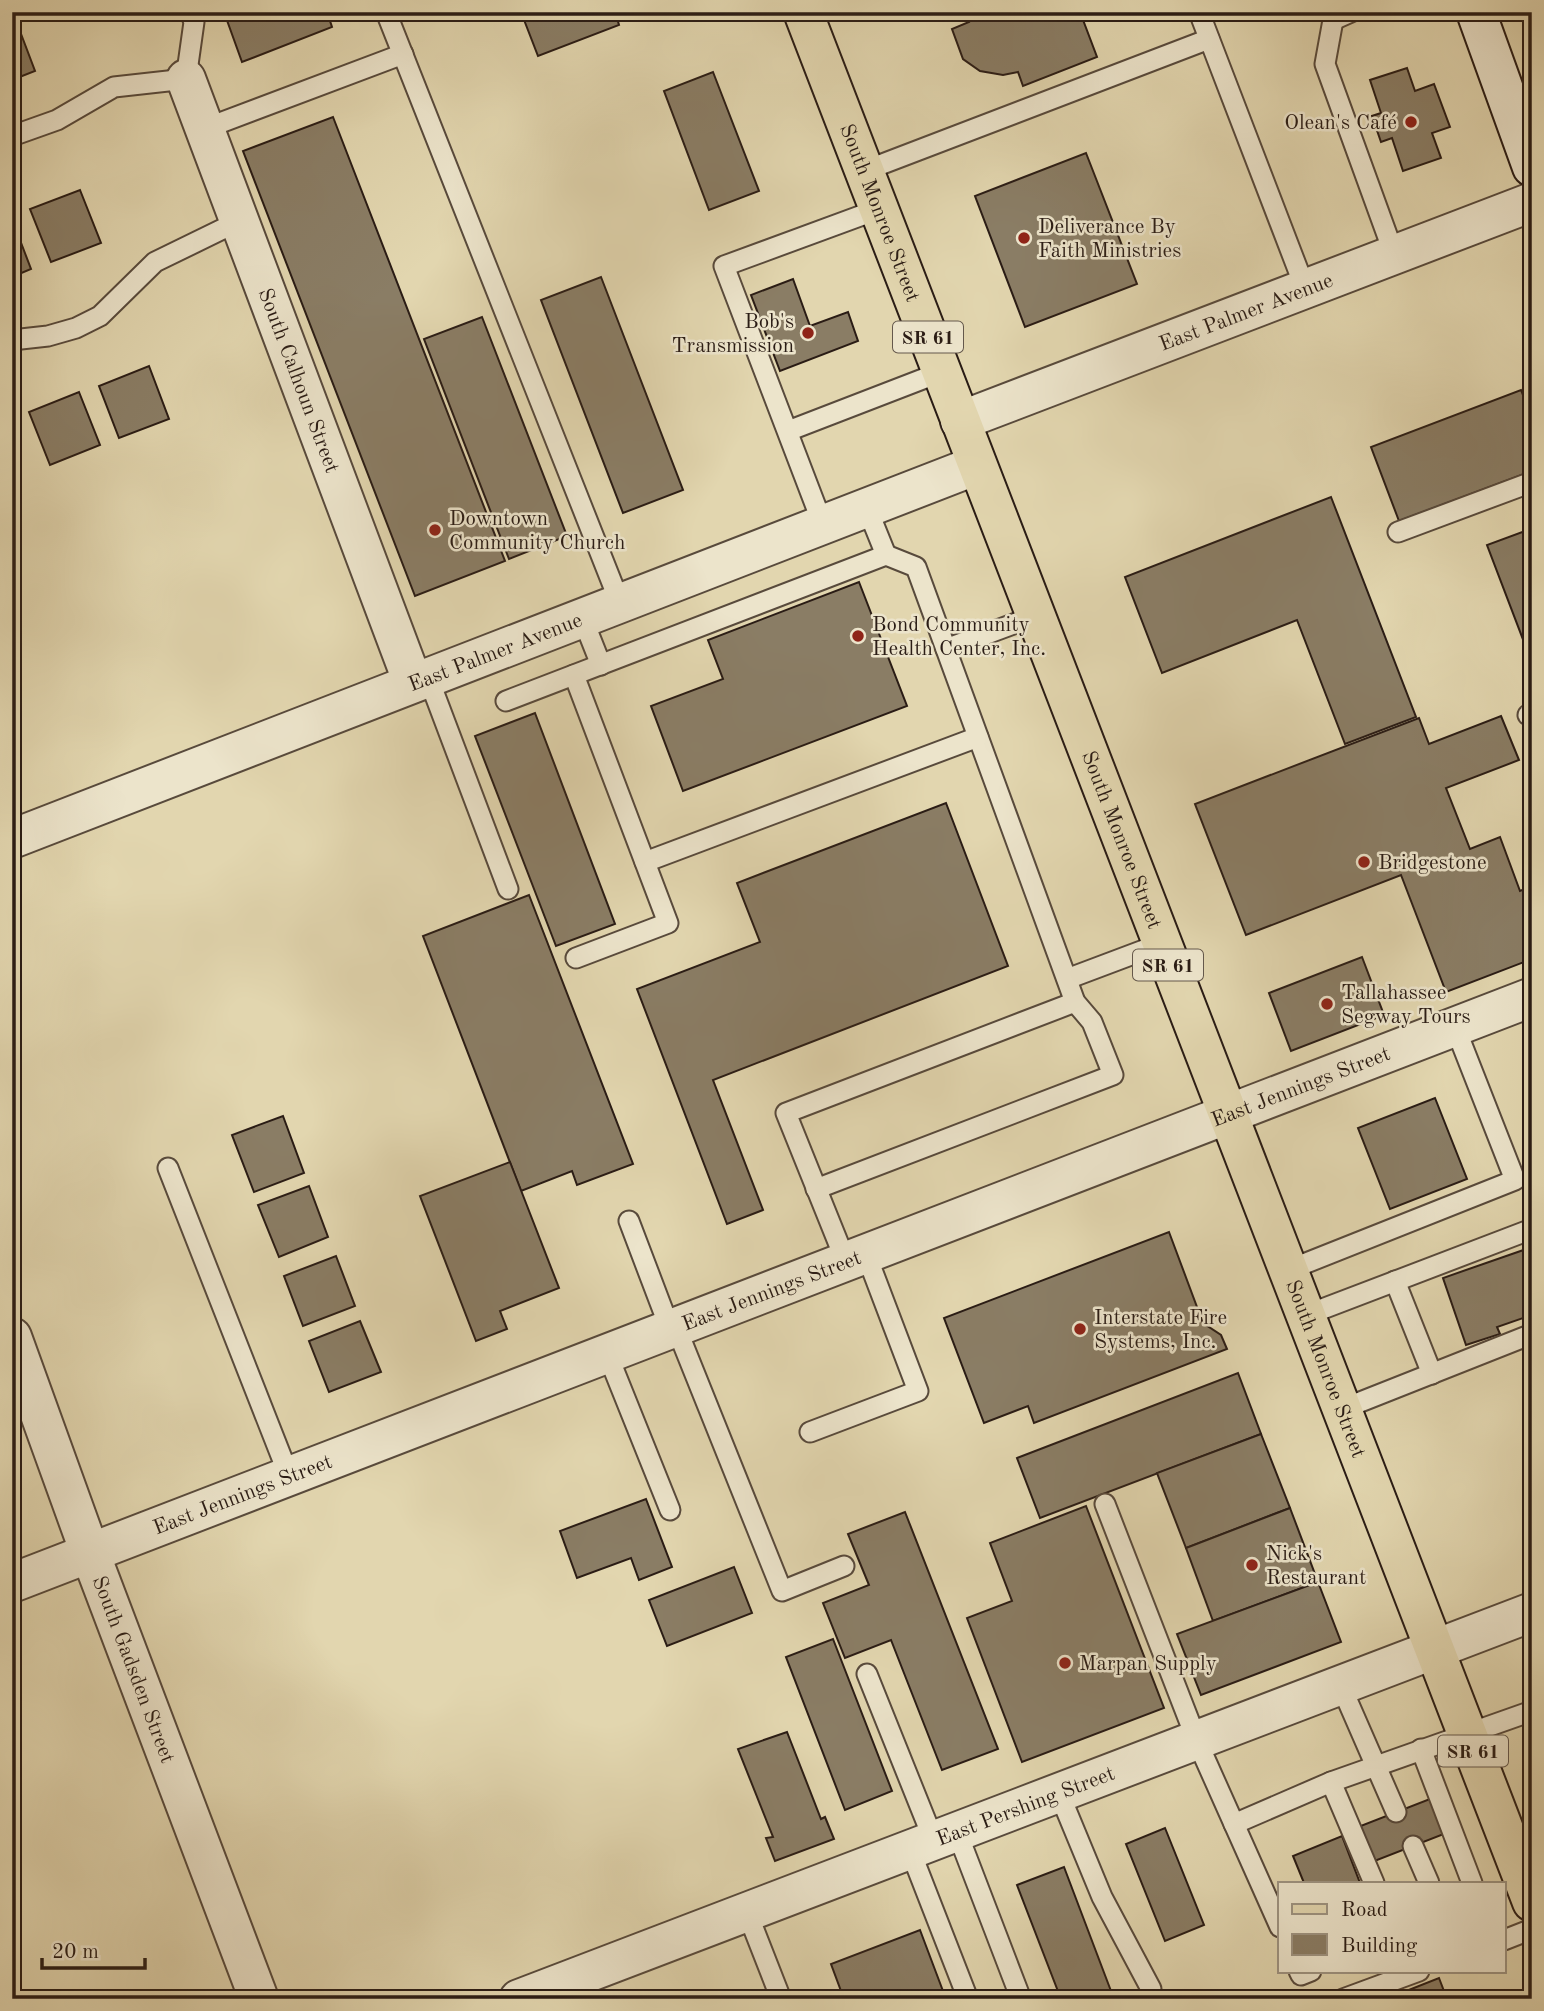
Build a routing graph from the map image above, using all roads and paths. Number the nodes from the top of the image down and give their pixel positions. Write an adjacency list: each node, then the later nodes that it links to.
1 (190, 12): 10 (lane)
2 (386, 12): 9 (lane)
3 (803, 12): 15 (main road, South Monroe Street / SR 61)
4 (1199, 12): 8 (lane)
5 (1351, 12): 7 (lane)
6 (1476, 12): 11 (street)
7 (1331, 16): 19 (lane)
8 (1209, 39): 15 (lane); 20 (lane)
9 (403, 54): 12 (lane); 31 (lane)
10 (186, 79): 12 (street, South Calhoun Street); 13 (lane)
11 (1524, 122): 14 (street)
12 (204, 129): 18 (street, South Calhoun Street)
13 (12, 136)
14 (1532, 167)
15 (864, 171): 17 (main road, South Monroe Street / SR 61)
16 (1532, 202): 19 (street, East Palmer Avenue)
17 (879, 209): 22 (main road, South Monroe Street / SR 61); 24 (lane)
18 (239, 221): 21 (lane); 37 (street, South Calhoun Street)
19 (1394, 254): 20 (street, East Palmer Avenue)
20 (1305, 288): 23 (street, East Palmer Avenue)
21 (12, 340)
22 (942, 372): 23 (main road, South Monroe Street / SR 61); 24 (lane)
23 (960, 421): 25 (main road, South Monroe Street / SR 61)
24 (788, 431): 28 (lane)
25 (977, 465): 27 (street, East Palmer Avenue); 32 (main road, South Monroe Street / SR 61)
26 (1532, 482): 29 (lane)
27 (867, 508): 28 (street, East Palmer Avenue); 30 (lane)
28 (823, 525): 31 (street, East Palmer Avenue)
29 (1398, 532)
30 (886, 555): 34 (lane); 35 (lane)
31 (620, 603): 33 (street, East Palmer Avenue)
32 (1035, 616): 34 (lane); 43 (main road, South Monroe Street / SR 61)
33 (582, 617): 35 (lane); 37 (street, East Palmer Avenue)
34 (946, 649): 39 (lane)
35 (601, 665): 36 (lane)
36 (574, 675): 38 (lane); 41 (lane)
37 (420, 680): 40 (street, East Palmer Avenue); 42 (lane)
38 (506, 701)
39 (978, 737): 41 (lane); 45 (lane)
40 (12, 839)
41 (645, 862): 44 (lane)
42 (508, 889)
43 (1160, 944): 45 (lane); 49 (main road, South Monroe Street / SR 61)
44 (576, 958)
45 (1067, 979): 47 (lane)
46 (1532, 997): 48 (street, East Jennings Street)
47 (1075, 1002): 51 (lane); 51 (lane)
48 (1455, 1027): 49 (street, East Jennings Street); 55 (lane)
49 (1226, 1115): 54 (street, East Jennings Street); 55 (main road, South Monroe Street / SR 61)
50 (168, 1168): 65 (lane)
51 (816, 1189): 54 (lane)
52 (629, 1221): 58 (lane)
53 (1532, 1229): 56 (lane)
54 (856, 1258): 58 (street, East Jennings Street); 64 (lane)
55 (1286, 1271): 57 (main road, South Monroe Street / SR 61)
56 (1395, 1281): 57 (lane); 62 (lane)
57 (1304, 1316): 63 (main road, South Monroe Street / SR 61)
58 (673, 1328): 61 (street, East Jennings Street); 69 (lane)
59 (1532, 1334): 62 (lane)
60 (12, 1337): 68 (street, South Gadsden Street)
61 (607, 1353): 65 (street, East Jennings Street); 67 (lane)
62 (1432, 1374): 63 (lane)
63 (1340, 1410): 72 (main road, South Monroe Street / SR 61)
64 (810, 1432)
65 (289, 1476): 68 (street, East Jennings Street)
66 (1105, 1504): 77 (lane)
67 (670, 1510)
68 (90, 1552): 70 (street, East Jennings Street); 96 (street, South Gadsden Street)
69 (844, 1566)
70 (12, 1583)
71 (1532, 1612): 72 (street, East Pershing Street)
72 (1434, 1650): 74 (street, East Pershing Street); 76 (main road, South Monroe Street / SR 61)
73 (867, 1674): 84 (lane)
74 (1341, 1686): 77 (street, East Pershing Street); 79 (lane)
75 (1532, 1710): 76 (lane)
76 (1467, 1734): 78 (lane); 86 (main road, South Monroe Street / SR 61)
77 (1197, 1741): 81 (street, East Pershing Street); 83 (lane)
78 (1421, 1749): 79 (lane); 89 (lane)
79 (1375, 1766): 80 (lane); 82 (lane)
80 (1331, 1782): 83 (lane); 87 (lane)
81 (1059, 1793): 84 (street, East Pershing Street); 95 (lane)
82 (1396, 1812)
83 (1234, 1824): 91 (lane)
84 (934, 1841): 90 (street, East Pershing Street); 99 (lane); 100 (lane)
85 (1413, 1846): 88 (lane)
86 (1521, 1875)
87 (1374, 1882)
88 (1429, 1882)
89 (1472, 1882)
90 (747, 1912): 97 (street, East Pershing Street); 98 (lane)
91 (1278, 1923)
92 (1532, 1929): 93 (lane)
93 (1506, 1939)
94 (1416, 1972): 101 (lane)
95 (1151, 1989)
96 (259, 1999)
97 (519, 1999)
98 (781, 1999)
99 (968, 1999)
100 (1021, 1999)
101 (1343, 1999)

